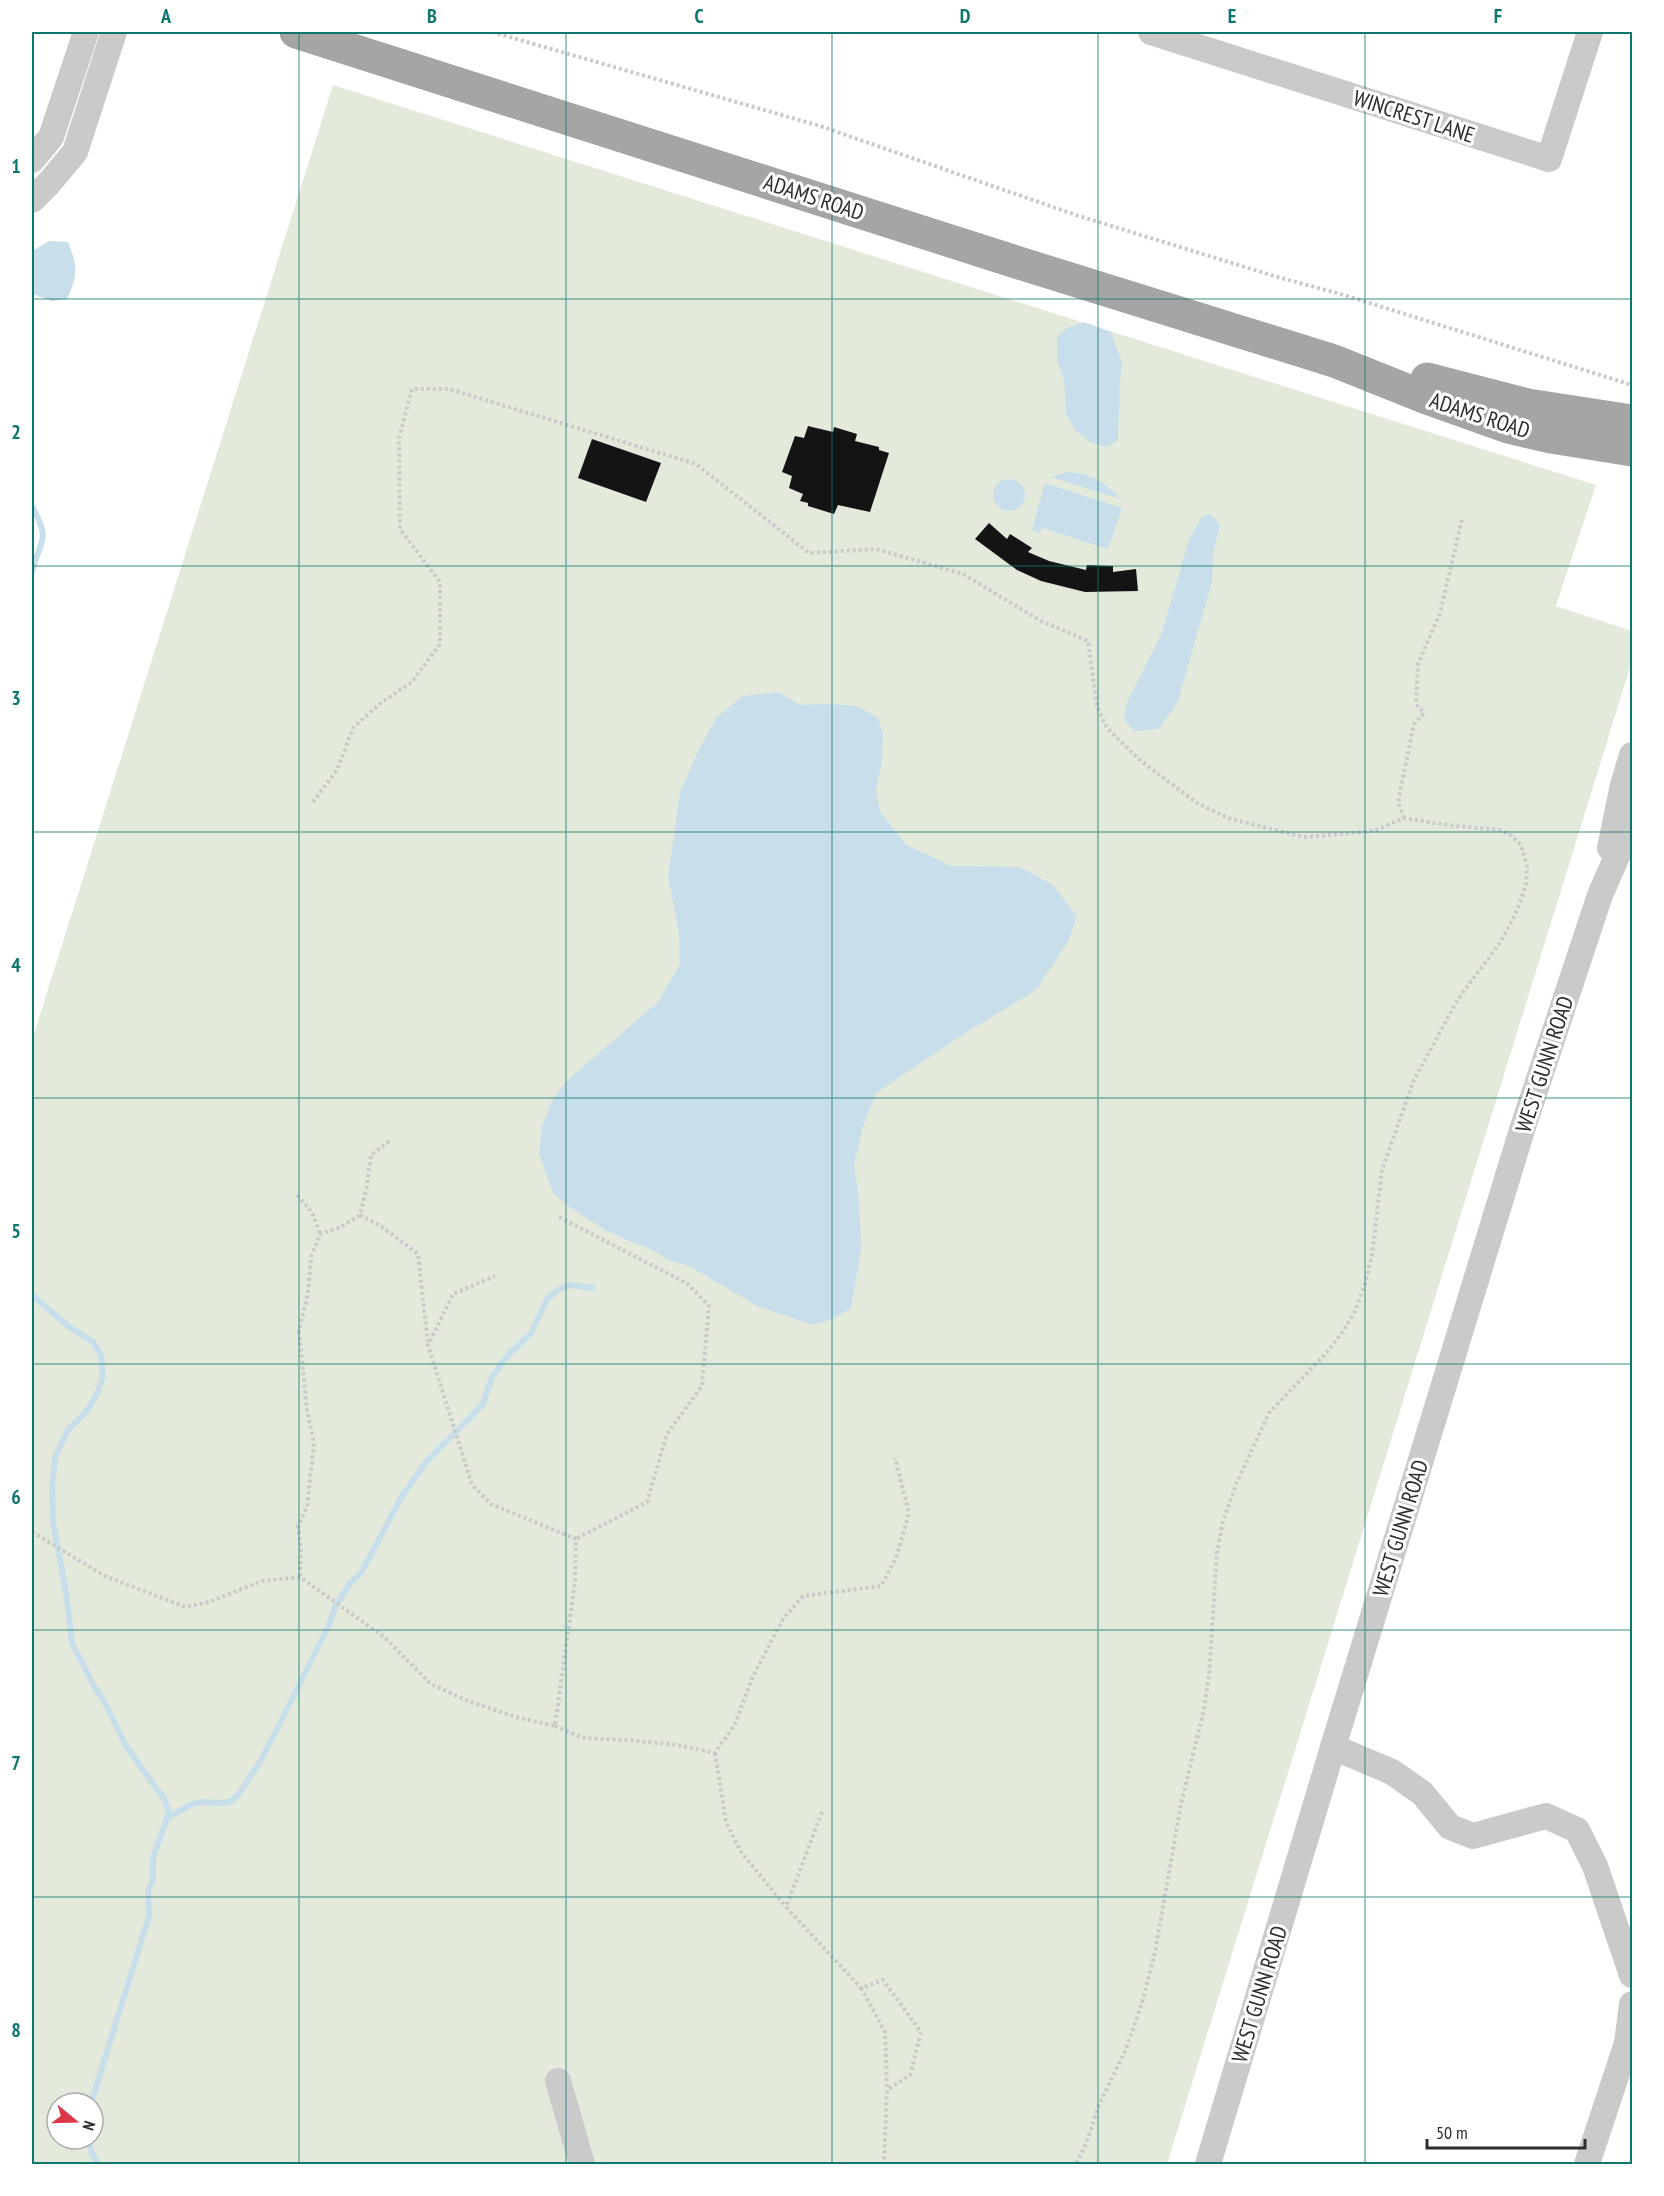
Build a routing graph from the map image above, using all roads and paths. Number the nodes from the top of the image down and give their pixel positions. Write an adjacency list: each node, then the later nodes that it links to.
1 (86, 32): 7 (street)
2 (114, 32): 8 (street)
3 (296, 32): 10 (main road, ADAMS ROAD)
4 (492, 32): 11 (path)
5 (1151, 32): 6 (street, WINCREST LANE)
6 (1590, 32)
7 (35, 156): 8 (street)
8 (63, 167): 9 (street)
9 (32, 200)
10 (1334, 361): 12 (main road, ADAMS ROAD); 13 (main road, ADAMS ROAD)
11 (1632, 385)
12 (1632, 421)
13 (1632, 450)
14 (1462, 519): 17 (path)
15 (1632, 755): 19 (street, WEST GUNN ROAD)
16 (313, 802): 17 (path)
17 (1404, 818): 43 (path)
18 (1632, 822): 19 (street, WEST GUNN ROAD)
19 (1600, 895): 32 (street, WEST GUNN ROAD)
20 (391, 1140): 22 (path)
21 (297, 1195): 24 (path)
22 (360, 1215): 24 (path); 26 (path)
23 (559, 1217): 29 (path)
24 (320, 1234): 30 (path)
25 (495, 1276): 26 (path)
26 (428, 1345): 29 (path)
27 (895, 1458): 33 (path)
28 (32, 1532): 30 (path)
29 (576, 1539): 31 (path)
30 (300, 1577): 31 (path)
31 (555, 1726): 33 (path)
32 (1333, 1747): 36 (street); 44 (street, WEST GUNN ROAD)
33 (715, 1753): 35 (path)
34 (822, 1812): 35 (path)
35 (786, 1907): 37 (path)
36 (1632, 1975)
37 (861, 1988): 40 (path); 40 (path)
38 (1632, 2004): 45 (street)
39 (558, 2081): 41 (street)
40 (887, 2090): 42 (path)
41 (582, 2164)
42 (884, 2164)
43 (1076, 2164)
44 (1208, 2164)
45 (1587, 2164)

